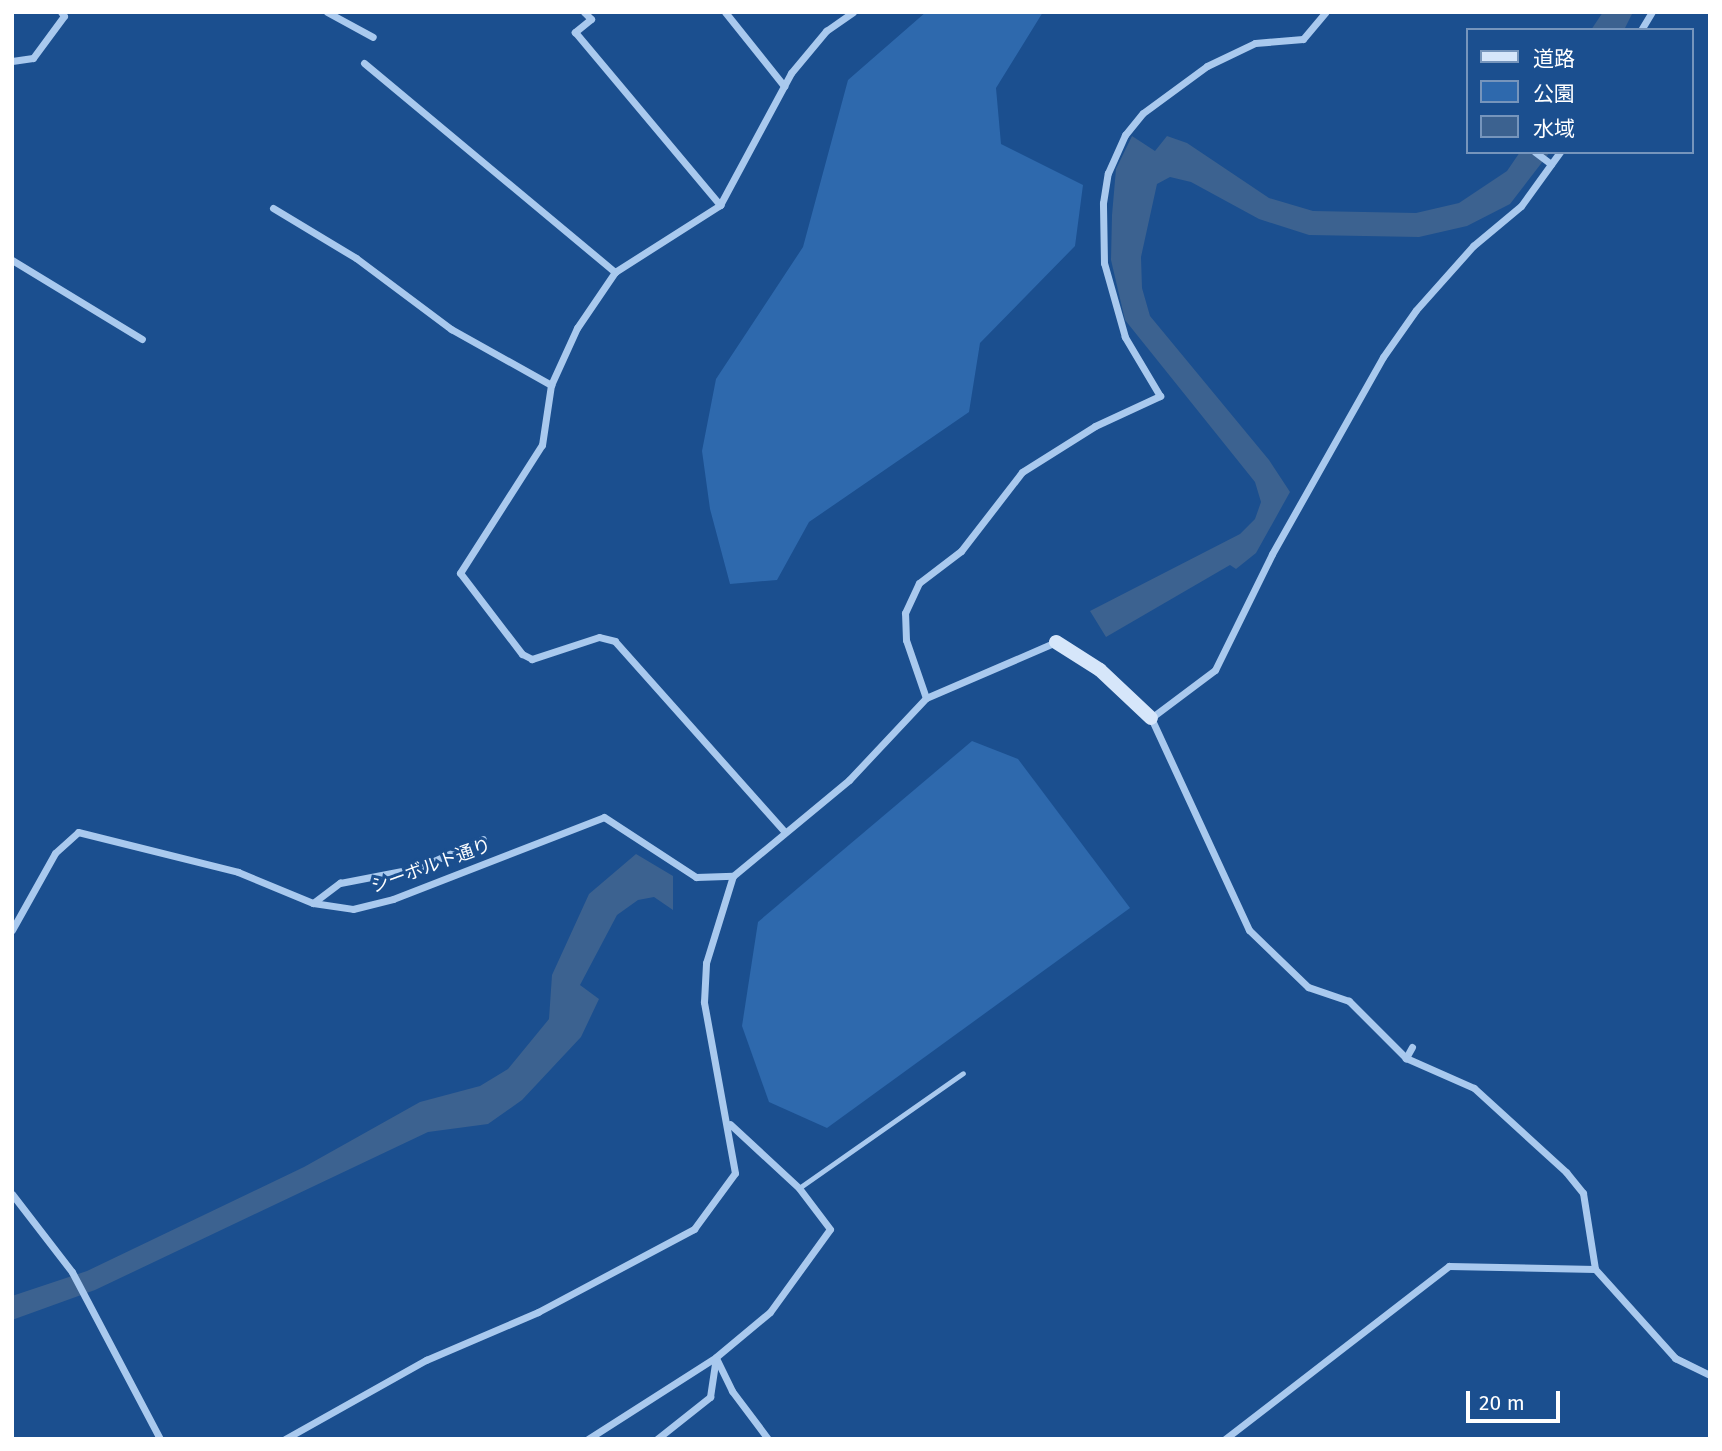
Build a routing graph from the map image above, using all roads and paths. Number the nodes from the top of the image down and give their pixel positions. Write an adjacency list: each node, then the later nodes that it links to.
1 (61, 12): 10 (street)
2 (327, 12): 9 (street)
3 (584, 12): 16 (street)
4 (725, 12): 12 (street)
5 (853, 12): 12 (street)
6 (1326, 12): 23 (street)
7 (1652, 12): 8 (street)
8 (1642, 28)
9 (373, 37)
10 (12, 61)
11 (364, 63): 19 (street)
12 (784, 86): 16 (street)
13 (1538, 154): 15 (street)
14 (1558, 154): 15 (street)
15 (1551, 164): 24 (street)
16 (720, 205): 19 (street)
17 (273, 208): 21 (street)
18 (12, 260): 20 (street)
19 (615, 272): 21 (street)
20 (142, 339)
21 (551, 385): 25 (street)
22 (1056, 642): 23 (street); 24 (street)
23 (926, 698): 25 (street)
24 (1151, 718): 31 (street)
25 (784, 831): 27 (street)
26 (483, 839): 28 (street)
27 (733, 876): 28 (street, シーボルト通り); 33 (street)
28 (313, 903): 29 (street, シーボルト通り)
29 (12, 930)
30 (1412, 1047): 31 (street)
31 (1406, 1058): 36 (street)
32 (962, 1073): 34 (lane)
33 (729, 1124): 34 (street); 40 (street)
34 (799, 1188): 37 (street)
35 (12, 1194): 39 (street)
36 (1595, 1269): 38 (street); 44 (street)
37 (716, 1357): 41 (street); 42 (street); 43 (street)
38 (1710, 1375)
39 (160, 1439)
40 (285, 1439)
41 (589, 1439)
42 (657, 1439)
43 (768, 1439)
44 (1225, 1439)

